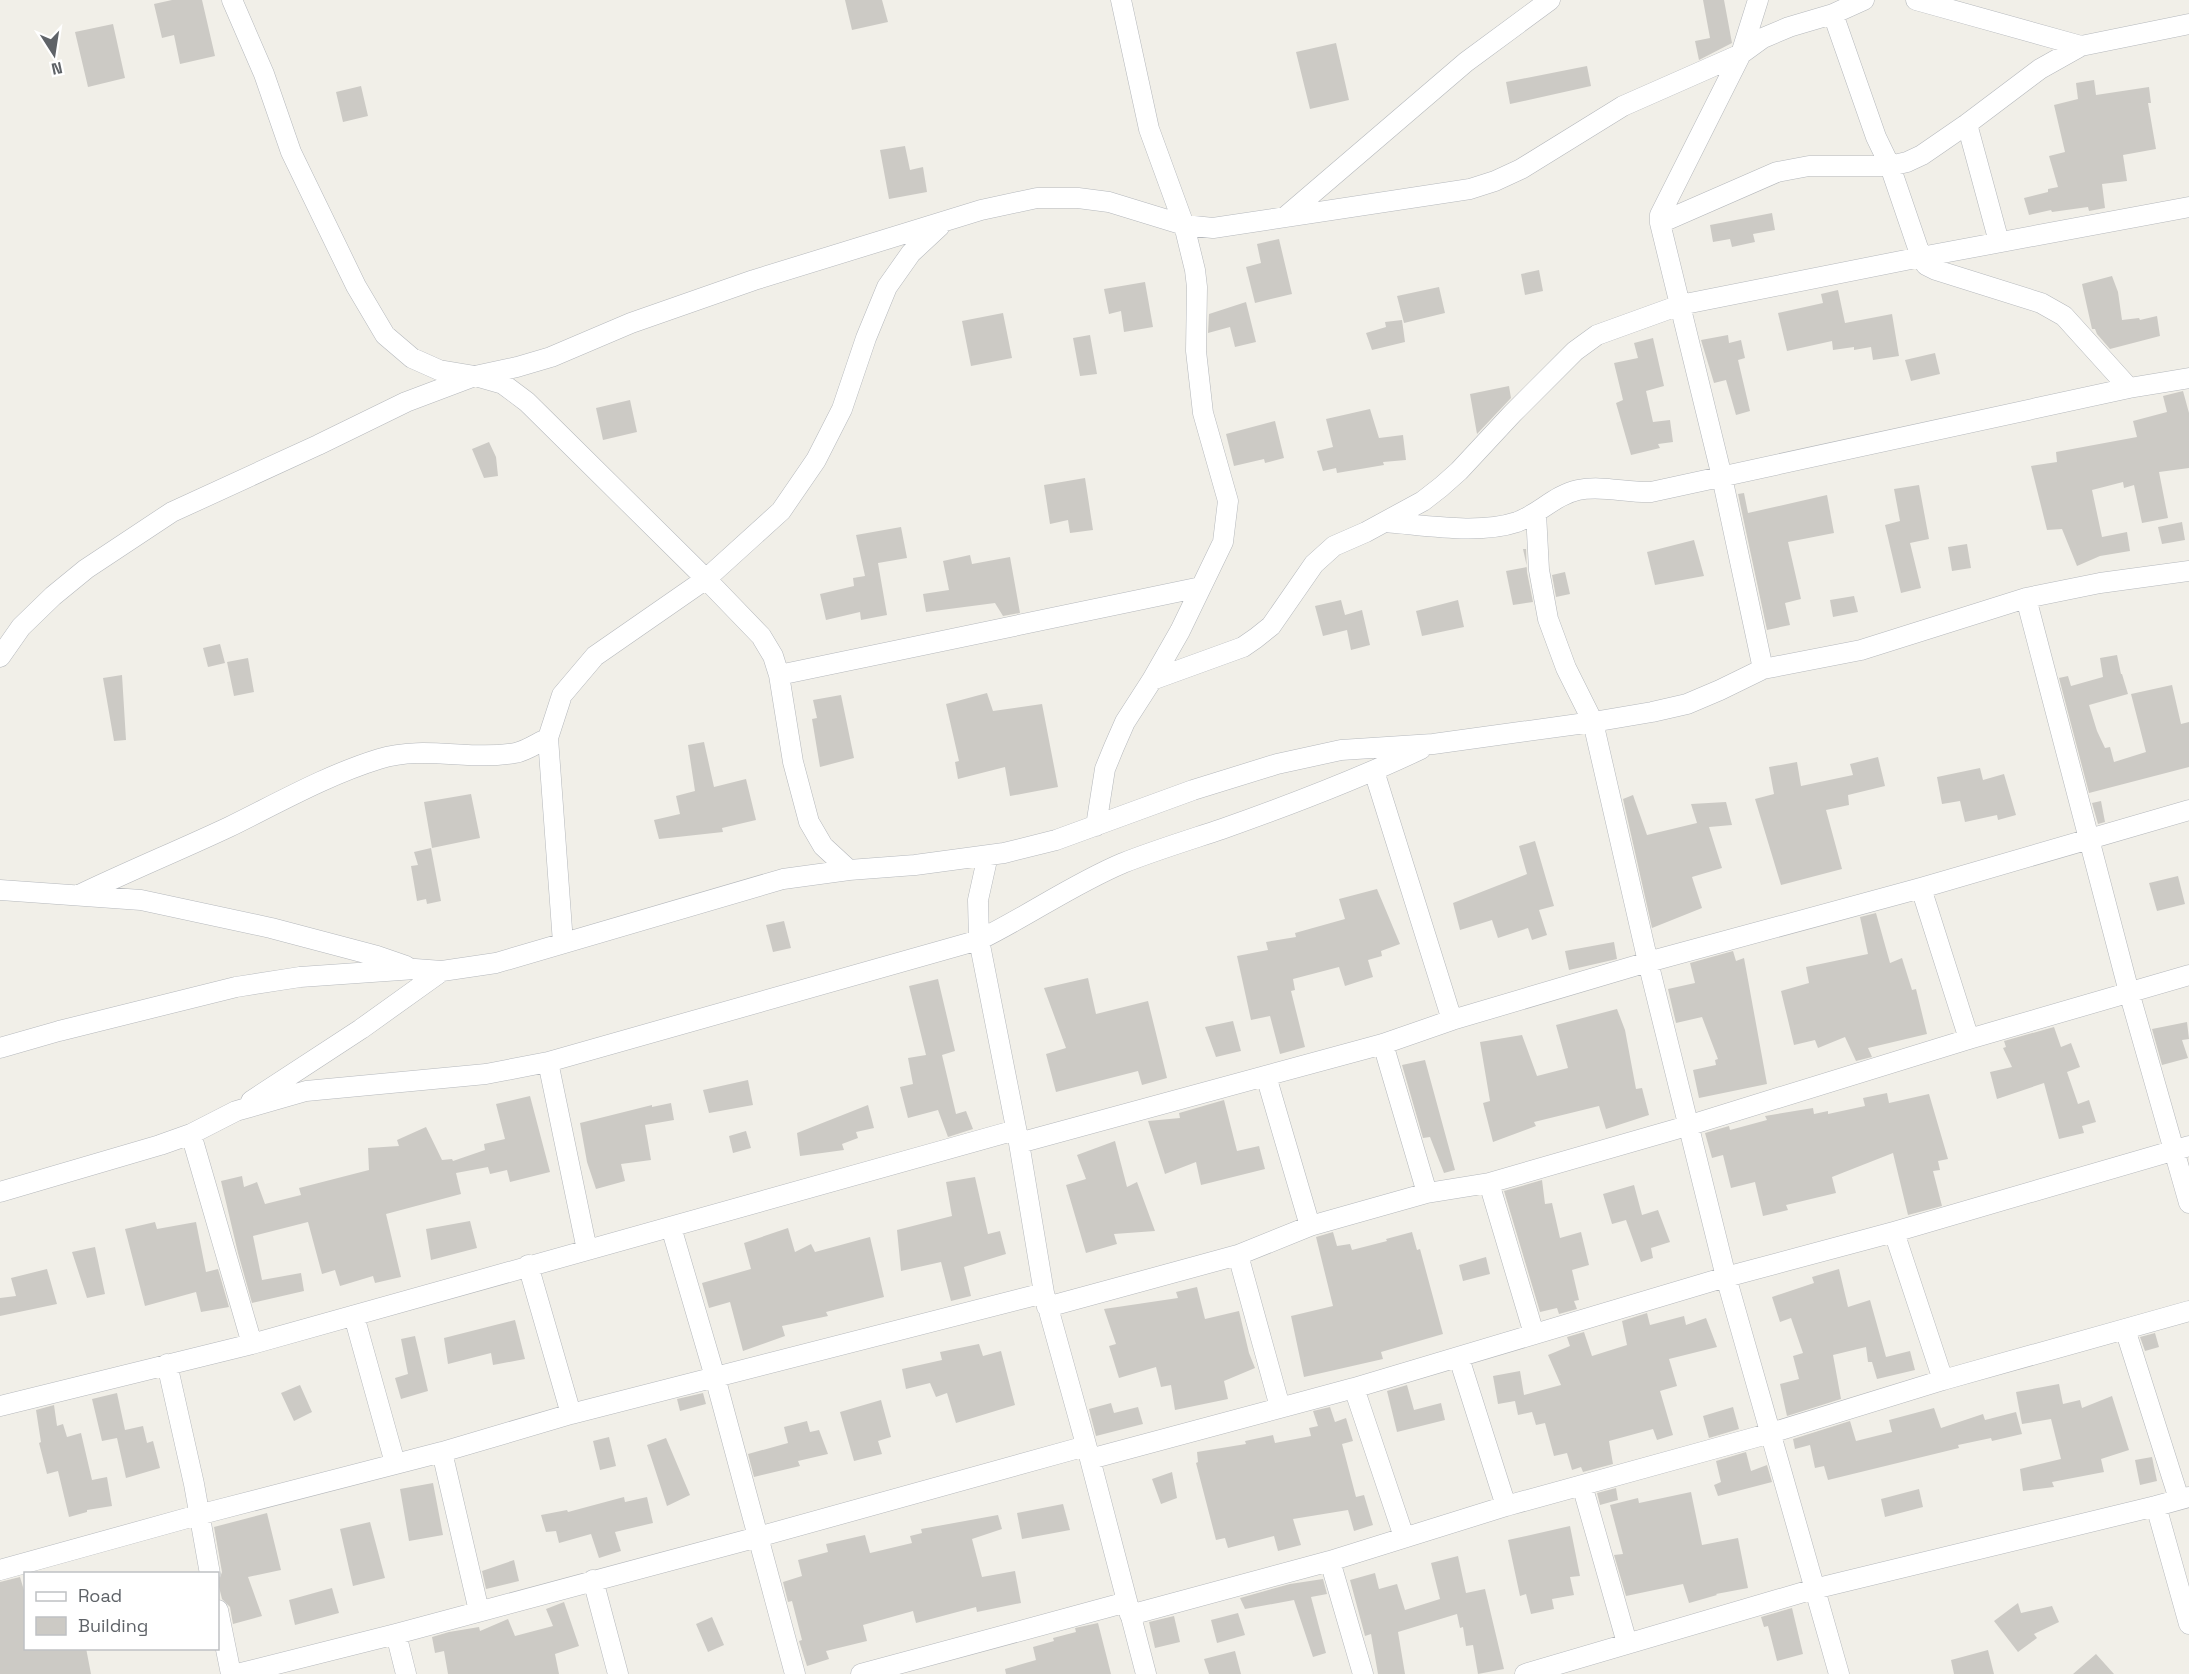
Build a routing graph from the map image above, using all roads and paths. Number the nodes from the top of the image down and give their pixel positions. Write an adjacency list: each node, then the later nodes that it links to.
1 (232, 0): 21 (street)
2 (1121, 0): 17 (street)
3 (1550, 0): 14 (street)
4 (1758, 0): 10 (street)
5 (1864, 0): 7 (street)
6 (1916, 0): 9 (street)
7 (1833, 14): 10 (street); 12 (street)
8 (2189, 24): 9 (street)
9 (2081, 46): 11 (street)
10 (1741, 54): 14 (street); 16 (street)
11 (1967, 124): 12 (street); 18 (street)
12 (1890, 166): 16 (street); 19 (street)
13 (2189, 207): 18 (street)
14 (1284, 218): 17 (street)
15 (945, 222): 17 (street); 21 (street); 28 (street)
16 (1660, 223): 20 (street)
17 (1184, 225): 29 (street)
18 (1999, 242): 19 (street)
19 (1921, 257): 20 (street); 23 (street)
20 (1680, 305): 24 (street); 26 (street)
21 (475, 376): 28 (street); 31 (street)
22 (2189, 378): 23 (street)
23 (2129, 388): 24 (street)
24 (1722, 477): 25 (street); 32 (street)
25 (1536, 513): 26 (street); 35 (street)
26 (1385, 522): 34 (street)
27 (2189, 571): 30 (street)
28 (706, 579): 33 (street); 36 (street)
29 (1201, 587): 33 (street); 34 (street)
30 (2026, 598): 32 (street); 41 (street)
31 (0, 657)
32 (1763, 669): 35 (street)
33 (779, 675): 43 (street)
34 (1152, 680): 40 (street)
35 (1593, 722): 37 (street); 49 (street)
36 (548, 738): 46 (street); 48 (street)
37 (1433, 744): 38 (street); 40 (street)
38 (1374, 771): 47 (street); 54 (street)
39 (2189, 810): 41 (street)
40 (1096, 826): 42 (street)
41 (2091, 840): 44 (street); 53 (street)
42 (988, 855): 43 (street); 47 (street)
43 (849, 870): 48 (street)
44 (1921, 888): 49 (street); 55 (street)
45 (0, 890): 46 (street)
46 (79, 895): 50 (street)
47 (979, 940): 58 (street); 63 (street)
48 (563, 943): 51 (street)
49 (1647, 962): 54 (street); 61 (street)
50 (415, 969): 51 (street); 57 (street)
51 (442, 971): 60 (street)
52 (2189, 975): 53 (street)
53 (2129, 992): 55 (street); 64 (street)
54 (1452, 1020): 56 (street)
55 (1969, 1039): 61 (street)
56 (1383, 1044): 59 (street); 67 (street)
57 (0, 1048)
58 (548, 1062): 60 (street); 72 (street)
59 (1266, 1076): 63 (street); 69 (street)
60 (236, 1111): 62 (street)
61 (1688, 1126): 65 (street); 75 (street)
62 (191, 1134): 66 (street); 81 (street)
63 (1018, 1137): 70 (street); 76 (street)
64 (2182, 1148): 68 (street); 71 (street)
65 (1489, 1184): 67 (street); 80 (street)
66 (0, 1192)
67 (1427, 1193): 69 (street)
68 (2189, 1203)
69 (1310, 1226): 73 (street)
70 (671, 1227): 72 (street); 84 (street)
71 (1894, 1232): 75 (street); 85 (street)
72 (587, 1250): 74 (street)
73 (1238, 1255): 76 (street); 88 (street)
74 (528, 1265): 78 (street); 89 (street)
75 (1726, 1277): 80 (street); 90 (street)
76 (1045, 1300): 84 (street); 92 (street)
77 (2189, 1311): 79 (street)
78 (354, 1316): 81 (street); 93 (street)
79 (2125, 1329): 85 (street); 95 (street)
80 (1534, 1334): 82 (street)
81 (252, 1344): 83 (street)
82 (1459, 1358): 86 (street); 96 (street)
83 (167, 1364): 87 (street); 98 (street)
84 (715, 1377): 89 (street); 99 (street)
85 (1943, 1380): 90 (street)
86 (1354, 1388): 88 (street); 100 (street)
87 (0, 1406)
88 (1280, 1407): 92 (street)
89 (571, 1414): 91 (street)
90 (1771, 1433): 94 (street); 105 (street)
91 (442, 1452): 93 (street); 107 (street)
92 (1088, 1452): 99 (street); 106 (street)
93 (395, 1463): 98 (street)
94 (1582, 1485): 96 (street); 111 (street)
95 (2184, 1498): 97 (street)
96 (1506, 1506): 100 (street)
97 (2156, 1506): 105 (street); 109 (street)
98 (198, 1515): 102 (street); 103 (street)
99 (758, 1537): 104 (street); 116 (street)
100 (1404, 1538): 101 (street)
101 (1330, 1561): 106 (street); 119 (street)
102 (0, 1570)
103 (210, 1572)
104 (593, 1580): 107 (street); 115 (street)
105 (1814, 1589): 111 (street); 121 (street)
106 (1129, 1608): 117 (street); 118 (street)
107 (479, 1611): 110 (street)
108 (219, 1615): 113 (street)
109 (2189, 1624)
110 (396, 1634): 112 (street); 114 (street)
111 (1627, 1643): 120 (street)
112 (248, 1673)
113 (231, 1674)
114 (406, 1674)
115 (618, 1674)
116 (795, 1674)
117 (861, 1674)
118 (1146, 1674)
119 (1363, 1674)
120 (1525, 1674)
121 (1839, 1674)

